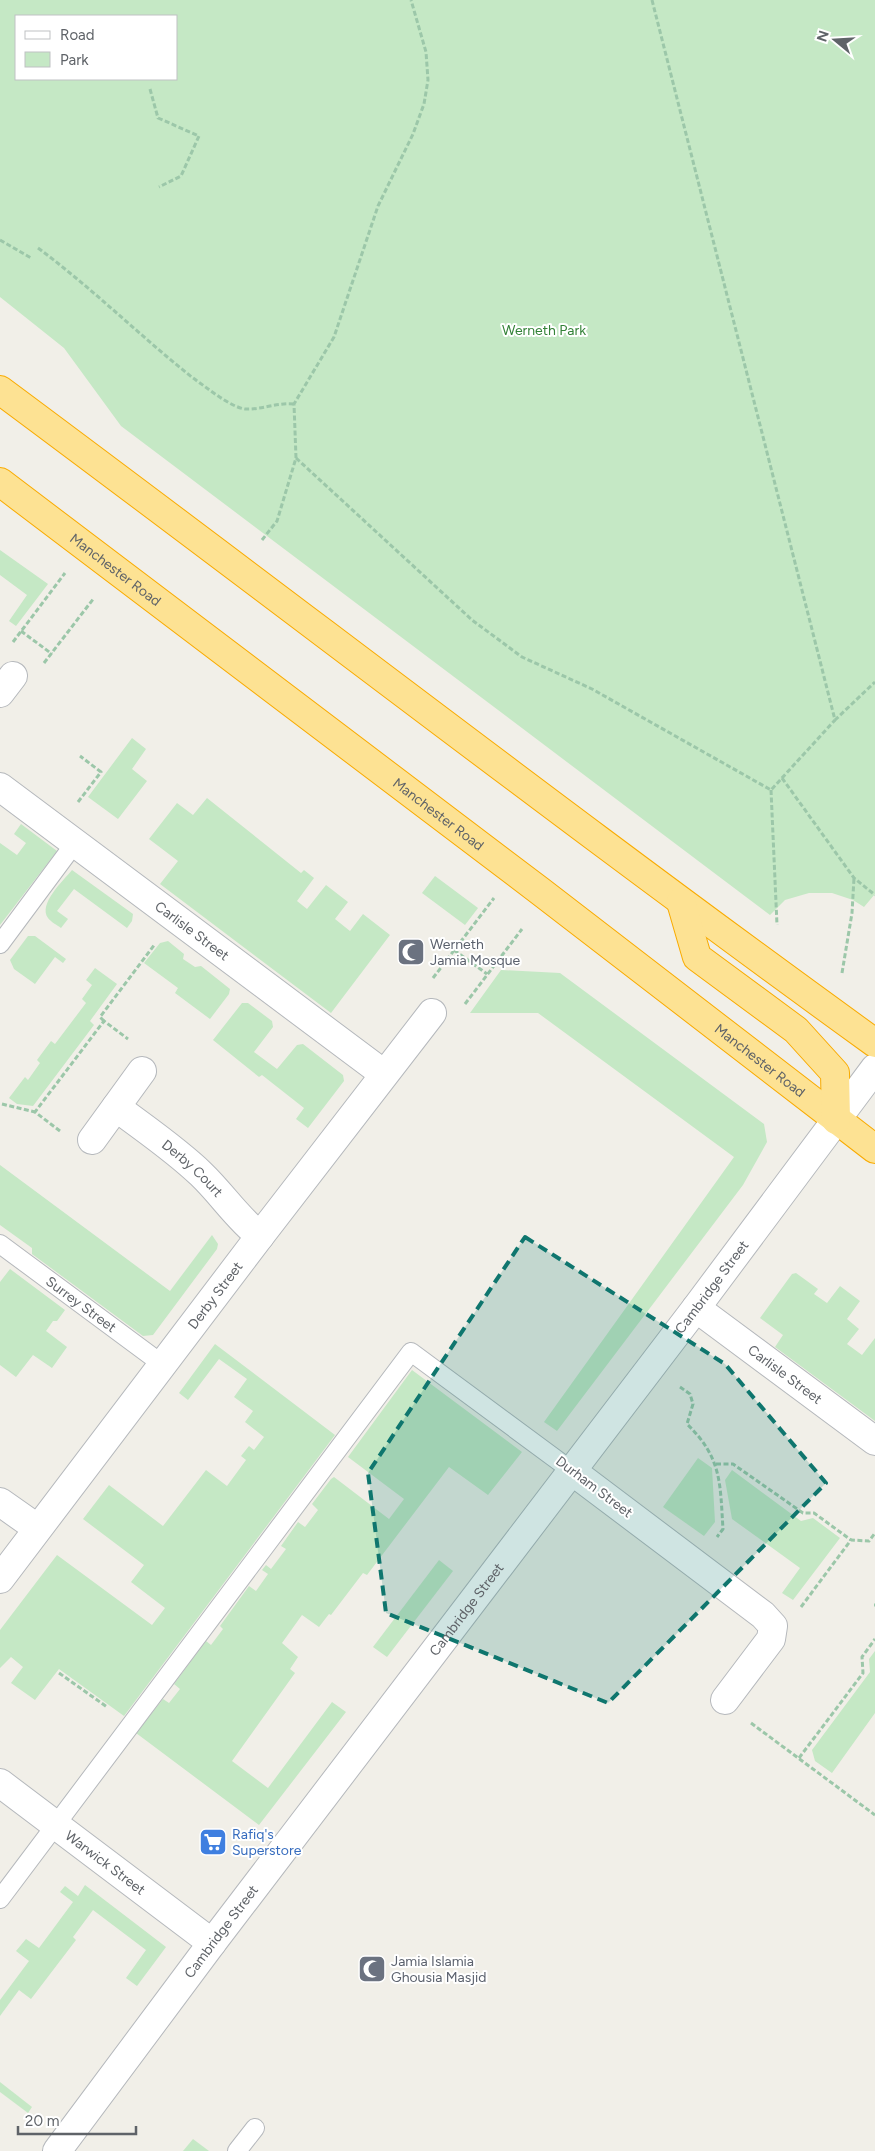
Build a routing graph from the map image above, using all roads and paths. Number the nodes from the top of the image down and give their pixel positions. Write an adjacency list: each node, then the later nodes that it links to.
1 (411, 0): 9 (path)
2 (652, 0): 20 (path)
3 (150, 89): 4 (path)
4 (159, 187)
5 (0, 240): 7 (path)
6 (38, 248): 9 (path)
7 (31, 258)
8 (0, 390): 30 (highway)
9 (294, 404): 10 (path)
10 (296, 458): 12 (path); 24 (path)
11 (0, 482): 13 (highway, Manchester Road)
12 (262, 540)
13 (85, 547): 15 (path); 27 (highway, Manchester Road)
14 (94, 598): 17 (path)
15 (21, 631): 16 (path); 17 (path)
16 (12, 643)
17 (52, 654): 18 (path)
18 (43, 666)
19 (875, 682): 20 (path)
20 (835, 720): 22 (path)
21 (80, 756): 25 (path)
22 (782, 778): 24 (path); 28 (path)
23 (0, 786): 26 (street, Carlisle Street)
24 (771, 790): 31 (path)
25 (77, 803)
26 (75, 843): 34 (lane); 46 (street, Carlisle Street)
27 (514, 871): 35 (path); 50 (highway, Manchester Road)
28 (854, 878): 29 (path); 36 (path)
29 (875, 895)
30 (682, 902): 42 (highway); 50 (highway)
31 (777, 925)
32 (522, 928): 37 (path)
33 (160, 937): 41 (path)
34 (0, 944)
35 (454, 950): 37 (path); 38 (path)
36 (842, 973)
37 (487, 974): 39 (path)
38 (429, 983)
39 (461, 1008)
40 (432, 1013): 46 (street, Derby Street)
41 (104, 1021): 43 (path); 49 (path)
42 (875, 1043)
43 (135, 1044)
44 (875, 1068): 50 (street, Cambridge Street)
45 (142, 1071): 48 (street)
46 (384, 1074): 53 (street, Derby Street)
47 (2, 1104): 49 (path)
48 (116, 1107): 51 (street); 53 (street, Derby Court)
49 (35, 1112): 51 (path)
50 (836, 1120): 52 (highway, Manchester Road); 55 (street, Cambridge Street)
51 (79, 1138)
52 (875, 1149)
53 (260, 1236): 56 (street, Derby Street)
54 (0, 1244): 56 (lane, Surrey Street)
55 (696, 1308): 58 (street, Carlisle Street); 60 (street, Cambridge Street)
56 (162, 1364): 62 (street, Derby Street)
57 (678, 1386): 59 (path)
58 (875, 1440)
59 (716, 1464): 64 (path); 65 (path)
60 (572, 1471): 70 (street, Durham Street); 71 (lane, Durham Street); 77 (street, Cambridge Street)
61 (0, 1502): 62 (street)
62 (37, 1528): 66 (street, Derby Street)
63 (875, 1533): 64 (path)
64 (851, 1540): 67 (path)
65 (714, 1541)
66 (0, 1579)
67 (797, 1612)
68 (875, 1639): 72 (path)
69 (59, 1673): 71 (path)
70 (735, 1709): 72 (path)
71 (131, 1725): 75 (lane)
72 (799, 1758): 74 (path)
73 (0, 1783): 75 (street, Warwick Street)
74 (875, 1814)
75 (56, 1825): 76 (lane); 77 (street, Warwick Street)
76 (0, 1898)
77 (212, 1943): 79 (street, Cambridge Street)
78 (255, 2128): 80 (lane)
79 (57, 2151)
80 (237, 2151)

